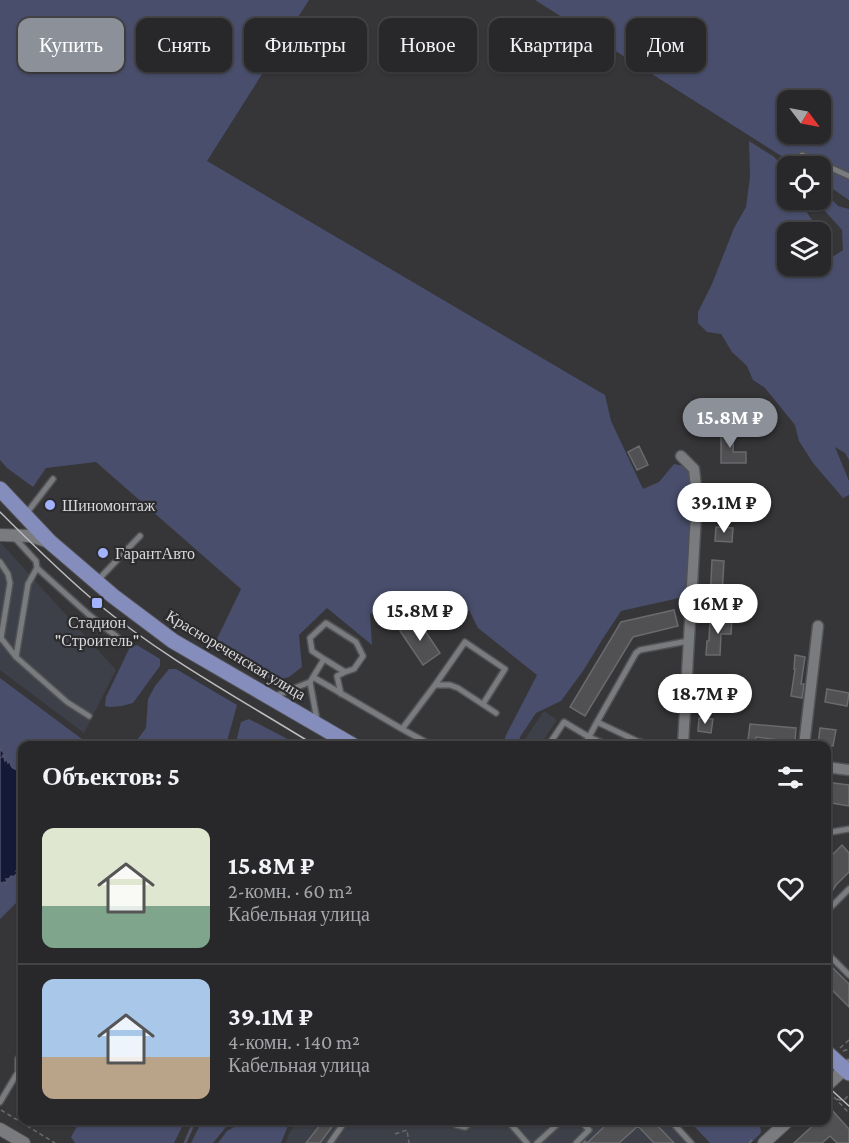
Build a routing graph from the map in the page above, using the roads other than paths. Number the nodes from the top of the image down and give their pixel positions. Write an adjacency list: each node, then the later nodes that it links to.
1 (802, 155): 2 (lane)
2 (849, 176)
3 (681, 456): 15 (street)
4 (53, 479): 6 (lane)
5 (0, 489): 6 (main road, Краснореченская улица)
6 (24, 514): 7 (street); 9 (main road, Краснореченская улица)
7 (6, 535): 9 (street); 11 (lane)
8 (140, 536): 12 (lane)
9 (50, 542): 12 (main road, Краснореченская улица)
10 (0, 562): 14 (lane)
11 (38, 568): 16 (lane); 17 (lane)
12 (96, 582): 23 (main road, Краснореченская улица)
13 (818, 626): 38 (street)
14 (1, 638): 17 (lane)
15 (689, 641): 27 (lane); 37 (street)
16 (126, 644)
17 (16, 657): 26 (lane)
18 (324, 659): 19 (lane); 19 (lane); 20 (lane)
19 (345, 672): 22 (lane)
20 (311, 680): 22 (lane); 23 (lane); 28 (lane)
21 (435, 685): 24 (lane); 24 (lane); 29 (lane)
22 (341, 694): 29 (lane)
23 (271, 698): 28 (main road, Краснореченская улица)
24 (483, 704): 25 (lane)
25 (496, 713)
26 (89, 716)
27 (597, 722): 30 (lane); 36 (lane)
28 (318, 725): 31 (main road, Краснореченская улица)
29 (402, 729): 32 (lane)
30 (589, 737): 33 (lane); 34 (lane); 35 (lane)
31 (345, 741)
32 (424, 741)
33 (551, 741)
34 (587, 741)
35 (598, 741)
36 (637, 741)
37 (683, 741)
38 (805, 741)
39 (831, 768): 40 (street)
40 (849, 770)
41 (849, 830): 42 (lane)
42 (831, 832)
43 (849, 889): 44 (lane)
44 (831, 907)
45 (831, 957): 46 (lane)
46 (849, 975)
47 (831, 1056): 48 (main road)
48 (848, 1069): 50 (street)
49 (18, 1071): 51 (lane)
50 (831, 1082)
51 (0, 1102)
52 (343, 1125): 60 (lane)
53 (511, 1125): 61 (lane)
54 (557, 1125): 62 (lane)
55 (584, 1125): 63 (lane)
56 (675, 1125): 64 (lane)
57 (779, 1125): 65 (street)
58 (0, 1129): 59 (street)
59 (24, 1143)
60 (330, 1143)
61 (527, 1143)
62 (537, 1143)
63 (576, 1143)
64 (691, 1143)
65 (764, 1143)

